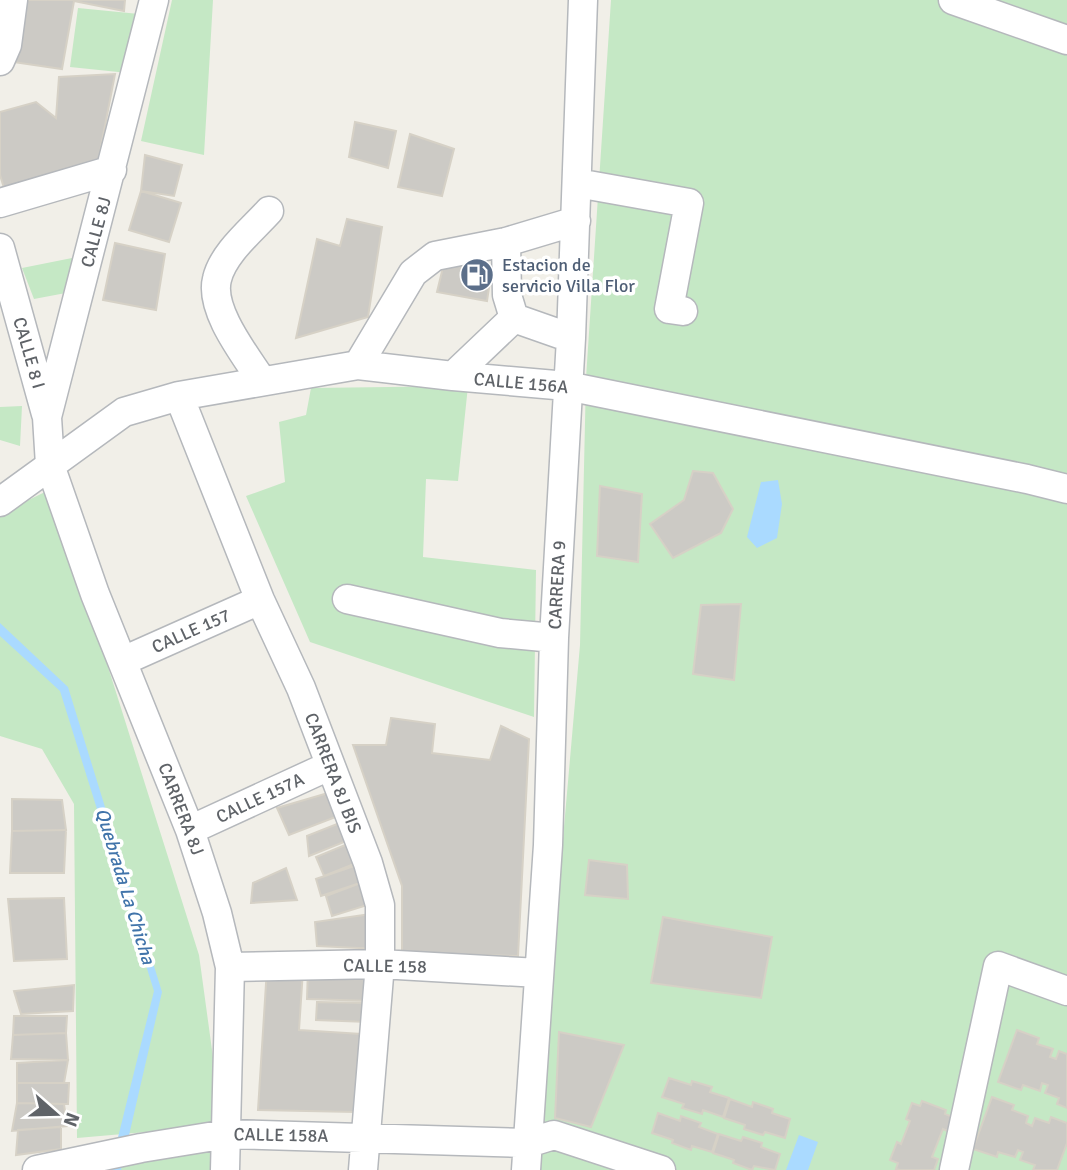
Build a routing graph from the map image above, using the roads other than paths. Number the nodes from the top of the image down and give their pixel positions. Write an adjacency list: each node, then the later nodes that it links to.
1 (13, 0): 6 (street)
2 (154, 0): 7 (street, CALLE 8J)
3 (583, 0): 8 (street, CARRERA 9)
4 (953, 0): 5 (street)
5 (1067, 40)
6 (0, 61)
7 (112, 170): 9 (street); 22 (street, CALLE 8J)
8 (577, 183): 11 (street, CARRERA 9); 14 (street)
9 (0, 203)
10 (269, 211): 19 (street)
11 (576, 221): 12 (street); 16 (street, CARRERA 9)
12 (506, 242): 15 (street); 17 (street)
13 (0, 248): 22 (street, CALLE 8 I)
14 (683, 311)
15 (514, 318): 16 (street); 18 (street)
16 (571, 338): 20 (street, CARRERA 9)
17 (358, 365): 18 (street, CALLE 156A); 19 (street, CALLE 156A)
18 (453, 376): 20 (street, CALLE 156A)
19 (262, 381): 21 (street, CALLE 156A)
20 (567, 386): 24 (street, CALLE 156A); 28 (street, CARRERA 9)
21 (179, 397): 23 (street, CALLE 156A); 27 (street, CARRERA 8J BIS)
22 (47, 417): 23 (street, CALLE 8J)
23 (50, 465): 25 (street, CALLE 156A); 29 (street, CARRERA 8J)
24 (1067, 489)
25 (0, 502)
26 (347, 599): 28 (street)
27 (260, 600): 29 (street, CALLE 157); 30 (street, CARRERA 8J BIS)
28 (554, 638): 34 (street, CARRERA 9)
29 (123, 661): 31 (street, CARRERA 8J)
30 (329, 766): 31 (street, CALLE 157A); 32 (street, CARRERA 8J BIS)
31 (190, 830): 33 (street, CARRERA 8J)
32 (380, 964): 33 (street, CALLE 158); 34 (street, CALLE 158); 37 (street, CARRERA 8J BIS)
33 (230, 967): 36 (street, CARRERA 8J)
34 (539, 973): 38 (street, CARRERA 9)
35 (1067, 991): 43 (street)
36 (227, 1134): 37 (street, CALLE 158A); 39 (street, CALLE 158A); 40 (street, CARRERA 8J)
37 (365, 1137): 38 (street, CALLE 158A); 41 (street, CARRERA 8J BIS)
38 (527, 1156): 42 (street, CALLE 158A)
39 (37, 1170)
40 (225, 1170)
41 (363, 1170)
42 (661, 1170)
43 (954, 1170)

